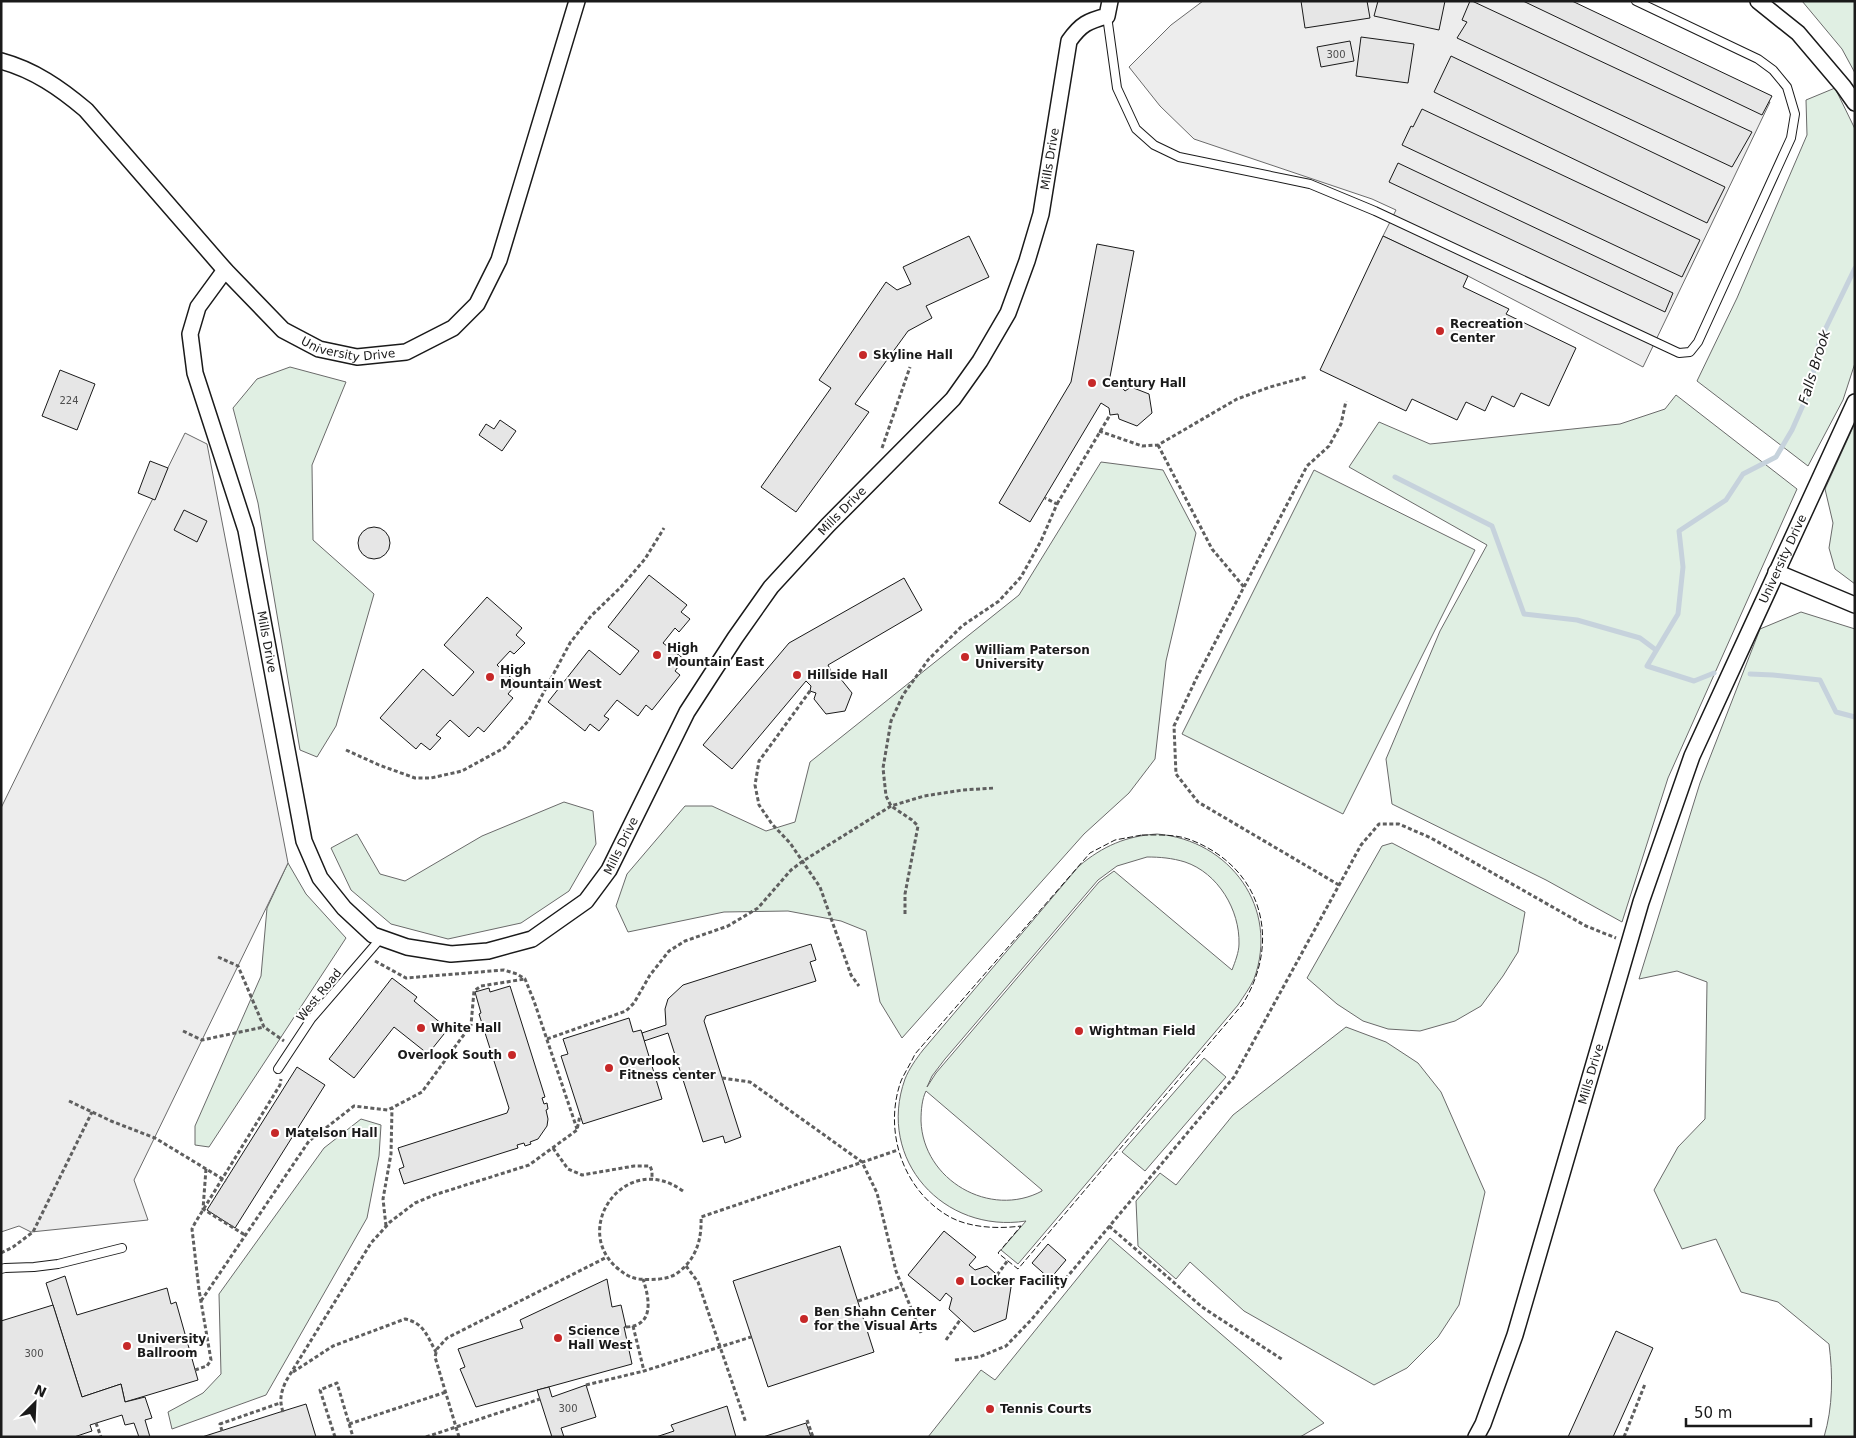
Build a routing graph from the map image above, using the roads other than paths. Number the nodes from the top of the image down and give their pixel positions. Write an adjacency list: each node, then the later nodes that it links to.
1 (577, 1): 7 (street, University Drive)
2 (1636, 1): 4 (lane)
3 (1758, 1): 6 (street)
4 (1109, 9): 12 (street, Mills Drive)
5 (1, 61): 7 (street, University Drive)
6 (1855, 103)
7 (225, 270): 12 (street, Mills Drive)
8 (1855, 402): 9 (street, University Drive)
9 (1776, 572): 10 (street); 11 (street, University Drive)
10 (1855, 605)
11 (1711, 714): 16 (street, Mills Drive)
12 (381, 938): 13 (lane, West Road)
13 (278, 1069)
14 (122, 1248): 15 (lane)
15 (1, 1269)
16 (1476, 1437)

